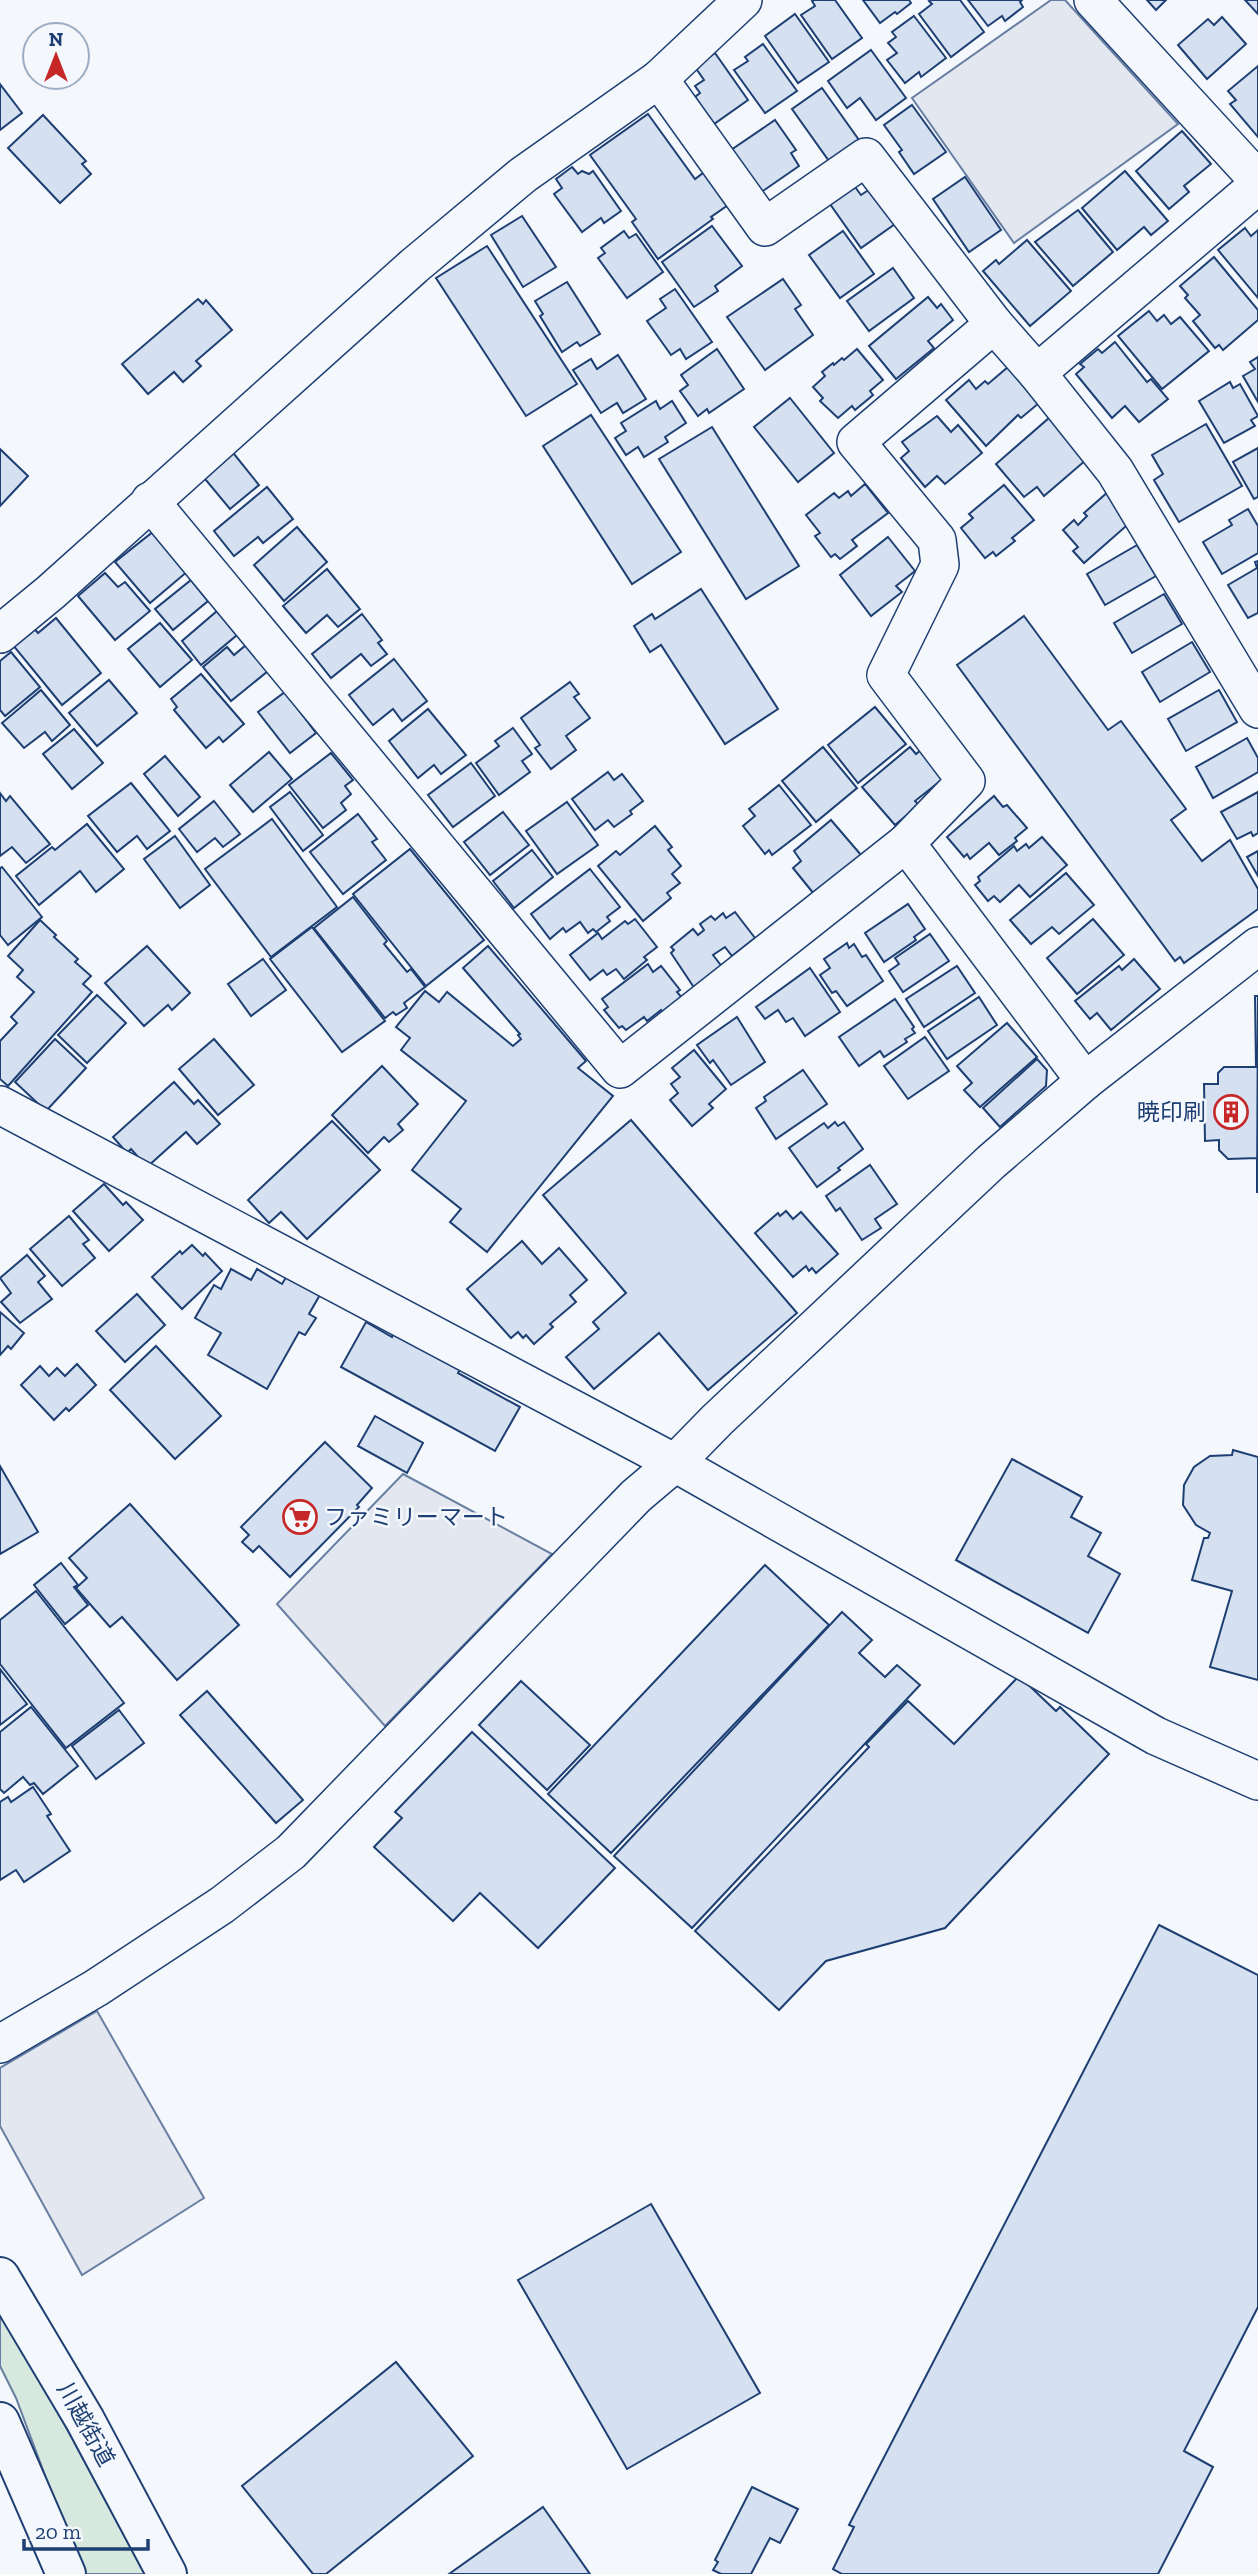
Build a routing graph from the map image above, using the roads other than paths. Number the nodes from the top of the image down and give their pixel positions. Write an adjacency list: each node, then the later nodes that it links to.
1 (743, 0): 3 (street)
2 (1093, 0): 4 (street)
3 (659, 79): 5 (street); 7 (street)
4 (1258, 183): 6 (street)
5 (995, 324): 6 (street); 10 (street)
6 (1037, 373): 9 (street)
7 (150, 501): 8 (street); 10 (street)
8 (0, 634)
9 (1258, 709)
10 (906, 843): 12 (street)
11 (1258, 946): 12 (street)
12 (1086, 1082): 14 (street)
13 (0, 1105): 14 (street)
14 (675, 1463): 15 (street); 16 (street)
15 (1258, 1781)
16 (0, 2044)
17 (0, 2277): 20 (highway, 川越街道)
18 (0, 2422): 19 (highway)
19 (66, 2574)
20 (167, 2574)

